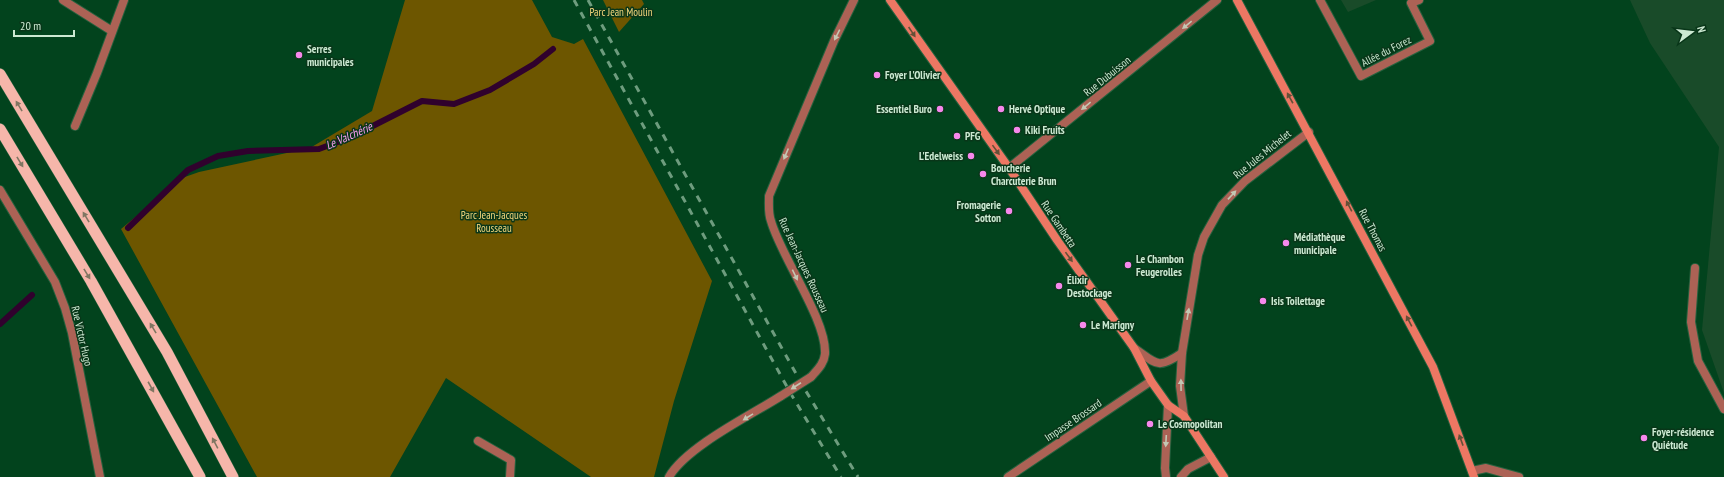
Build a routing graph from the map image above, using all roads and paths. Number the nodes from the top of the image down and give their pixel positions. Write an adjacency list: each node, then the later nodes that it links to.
1 (63, 0): 9 (street)
2 (124, 0): 9 (street)
3 (854, 0): 30 (street, Rue Jean-Jacques Rousseau, one-way to 30, bridge)
4 (890, 0): 14 (main road, Rue Gambetta, one-way to 14)
5 (1218, 0): 14 (street, Rue Dubuisson, one-way to 14)
6 (1237, 0): 13 (main road, Rue Thomas, one-way to 6)
7 (1320, 0): 8 (street, Allée du Forez)
8 (1419, 0)
9 (112, 31): 11 (street)
10 (0, 74): 28 (highway, one-way to 10)
11 (75, 126)
12 (0, 129): 27 (highway, one-way to 27)
13 (1308, 132): 18 (street, Rue Jules Michelet, one-way to 13); 25 (main road, Rue Thomas, one-way to 13)
14 (1009, 168): 17 (main road, Rue Gambetta, one-way to 17)
15 (0, 190): 26 (street, Rue Victor Hugo)
16 (1695, 268): 21 (street)
17 (1134, 348): 18 (street); 19 (main road, Rue Gambetta)
18 (1182, 353): 22 (street, Rue Jules Michelet, one-way to 18)
19 (1151, 381): 20 (main road, Rue Gambetta); 31 (street, Impasse Brossard)
20 (1168, 405): 22 (main road, Rue Gambetta); 32 (street, one-way to 32)
21 (1724, 409)
22 (1184, 416): 24 (main road, Rue Gambetta)
23 (478, 441): 29 (street)
24 (1211, 457): 33 (street); 34 (main road, Rue Gambetta)
25 (1473, 474): 35 (street)
26 (100, 477)
27 (200, 477)
28 (233, 477)
29 (510, 477)
30 (669, 477)
31 (1008, 477)
32 (1166, 477)
33 (1181, 477)
34 (1224, 477)
35 (1519, 477)

